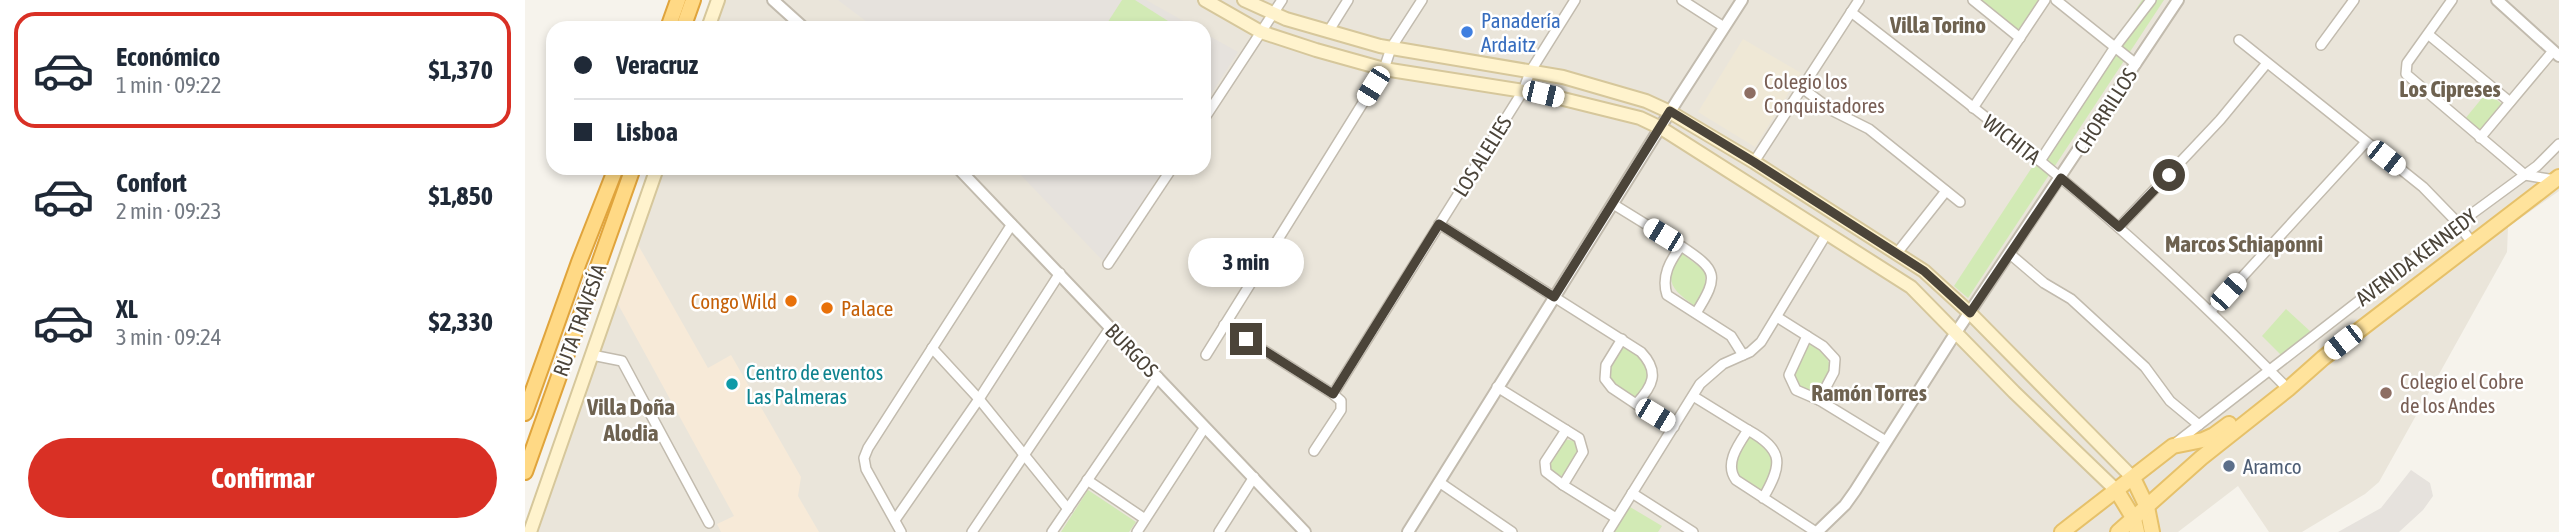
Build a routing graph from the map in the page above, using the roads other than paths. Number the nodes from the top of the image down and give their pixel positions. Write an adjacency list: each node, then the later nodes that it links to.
1 (678, 0): 25 (highway)
2 (692, 0): 26 (highway)
3 (718, 0): 27 (main road)
4 (773, 0): 28 (street)
5 (1205, 0): 30 (main road)
6 (1244, 0): 24 (main road)
7 (1282, 0): 24 (street)
8 (1348, 0): 31 (street)
9 (1422, 0): 37 (street)
10 (1575, 0): 42 (street, LOS ALELIES)
11 (1682, 0): 29 (street)
12 (1742, 0): 29 (street)
13 (1859, 0): 23 (street)
14 (1973, 0): 33 (street)
15 (2045, 0): 33 (street)
16 (2056, 0): 36 (street)
17 (2151, 0): 36 (street)
18 (2178, 0): 40 (street, CHORRILLOS)
19 (2341, 0): 22 (street)
20 (2452, 0): 32 (street)
21 (2497, 0): 38 (street)
22 (2352, 3): 35 (street)
23 (1851, 12): 43 (street); 47 (street, WICHITA)
24 (1273, 15): 30 (street); 31 (main road)
25 (671, 21)
26 (685, 21)
27 (710, 21)
28 (796, 21)
29 (1724, 27): 48 (street)
30 (1261, 32): 41 (main road); 46 (street)
31 (1328, 32): 37 (main road)
32 (2429, 35): 45 (street); 50 (street)
33 (2020, 38): 47 (street)
34 (2239, 40): 39 (street)
35 (2321, 45)
36 (2115, 47): 40 (street); 53 (street)
37 (1391, 48): 41 (street); 42 (main road)
38 (2556, 54): 45 (street)
39 (2267, 63): 51 (street); 69 (street)
40 (2136, 64): 61 (street, CHORRILLOS)
41 (1384, 69): 44 (main road); 82 (street)
42 (1530, 72): 44 (street, LOS ALELIES); 48 (main road)
43 (1802, 88): 54 (street); 63 (street)
44 (1523, 91): 49 (main road); 67 (street, LOS ALELIES)
45 (2510, 102): 50 (street)
46 (1211, 108)
47 (1973, 108): 53 (street, WICHITA)
48 (1670, 111): 49 (street); 54 (main road)
49 (1661, 128): 65 (street); 70 (main road)
50 (2480, 138): 60 (street)
51 (2366, 142): 68 (street); 78 (street)
52 (2559, 144): 60 (street, AVENIDA KENNEDY)
53 (2040, 161): 61 (street, WICHITA)
54 (1754, 162): 73 (main road)
55 (613, 175): 100 (highway, RUTA TRAVESÍA)
56 (631, 175): 112 (highway, RUTA TRAVESÍA)
57 (655, 175): 88 (main road)
58 (965, 175): 66 (street, BURGOS)
59 (1167, 175): 75 (street)
60 (2525, 175): 62 (street); 68 (street, AVENIDA KENNEDY)
61 (2061, 178): 69 (street, WICHITA); 74 (street, CHORRILLOS)
62 (2558, 179): 71 (main road, AVENIDA KENNEDY)
63 (1946, 191): 64 (street); 73 (street)
64 (1959, 202)
65 (1612, 204): 72 (street); 77 (street)
66 (1012, 224): 76 (street, BURGOS); 87 (street)
67 (1439, 224): 77 (street); 95 (street, LOS ALELIES)
68 (2458, 224): 71 (street); 91 (street, AVENIDA KENNEDY)
69 (2119, 227): 78 (street, WICHITA)
70 (1826, 233): 81 (street); 84 (main road)
71 (2473, 244): 93 (main road, AVENIDA KENNEDY)
72 (1681, 246): 79 (street); 79 (street)
73 (1897, 253): 80 (main road)
74 (2010, 254): 80 (street, CHORRILLOS); 102 (street)
75 (1108, 264)
76 (1060, 273): 83 (street, BURGOS); 97 (street)
77 (1554, 297): 86 (street); 94 (street)
78 (2211, 311): 91 (street, WICHITA)
79 (1696, 313): 90 (street)
80 (1970, 313): 84 (street, CHORRILLOS); 101 (main road)
81 (1777, 317): 85 (street); 90 (street)
82 (1224, 326): 89 (street); 95 (street)
83 (1110, 328): 92 (street, BURGOS); 111 (street)
84 (1957, 331): 107 (main road); 108 (street, CHORRILLOS)
85 (1807, 336): 98 (street); 98 (street)
86 (1622, 339): 99 (street); 99 (street)
87 (932, 348): 97 (street); 125 (street)
88 (592, 355): 126 (street); 129 (main road)
89 (1206, 355)
90 (1743, 355): 96 (street)
91 (2271, 370): 93 (street, WICHITA); 102 (street, AVENIDA KENNEDY)
92 (1158, 377): 103 (street, BURGOS); 115 (street)
93 (2285, 386): 109 (main road, AVENIDA KENNEDY); 121 (main road, AVENIDA KENNEDY)
94 (1497, 387): 105 (street); 116 (street)
95 (1333, 394): 110 (street)
96 (1693, 396): 104 (street); 106 (street)
97 (979, 399): 111 (street); 125 (street)
98 (1819, 400): 108 (street)
99 (1636, 404): 104 (street)
100 (525, 413)
101 (2080, 425): 107 (main road); 114 (main road)
102 (2199, 425): 109 (street, AVENIDA KENNEDY)
103 (1205, 427): 113 (street, BURGOS); 124 (street)
104 (1674, 427): 119 (street)
105 (1566, 430): 117 (street); 117 (street)
106 (1748, 430): 120 (street); 120 (street)
107 (2064, 440): 118 (main road)
108 (1886, 441): 139 (street, CHORRILLOS)
109 (2172, 446): 114 (main road, AVENIDA KENNEDY)
110 (1314, 451)
111 (1024, 456): 122 (street); 131 (street)
112 (525, 472)
113 (1254, 477): 128 (street, BURGOS); 134 (street)
114 (2133, 478): 118 (main road, AVENIDA KENNEDY); 121 (main road)
115 (1087, 480): 122 (street); 124 (street)
116 (1439, 482): 135 (street); 136 (street)
117 (1563, 485): 123 (street)
118 (2117, 491): 127 (main road); 140 (main road, AVENIDA KENNEDY)
119 (1632, 493): 123 (street); 138 (street)
120 (1763, 498): 139 (street)
121 (2147, 507): 127 (main road, AVENIDA KENNEDY); 142 (main road)
122 (1068, 509): 132 (street)
123 (1616, 518): 137 (street)
124 (1145, 519): 133 (street)
125 (895, 520): 130 (street)
126 (709, 523)
127 (2135, 526): 141 (main road, AVENIDA KENNEDY)
128 (1303, 531)
129 (530, 532)
130 (901, 532)
131 (972, 532)
132 (1052, 532)
133 (1137, 532)
134 (1219, 532)
135 (1408, 532)
136 (1513, 532)
137 (1608, 532)
138 (1692, 532)
139 (1817, 532)
140 (2062, 532)
141 (2119, 532)
142 (2152, 532)

